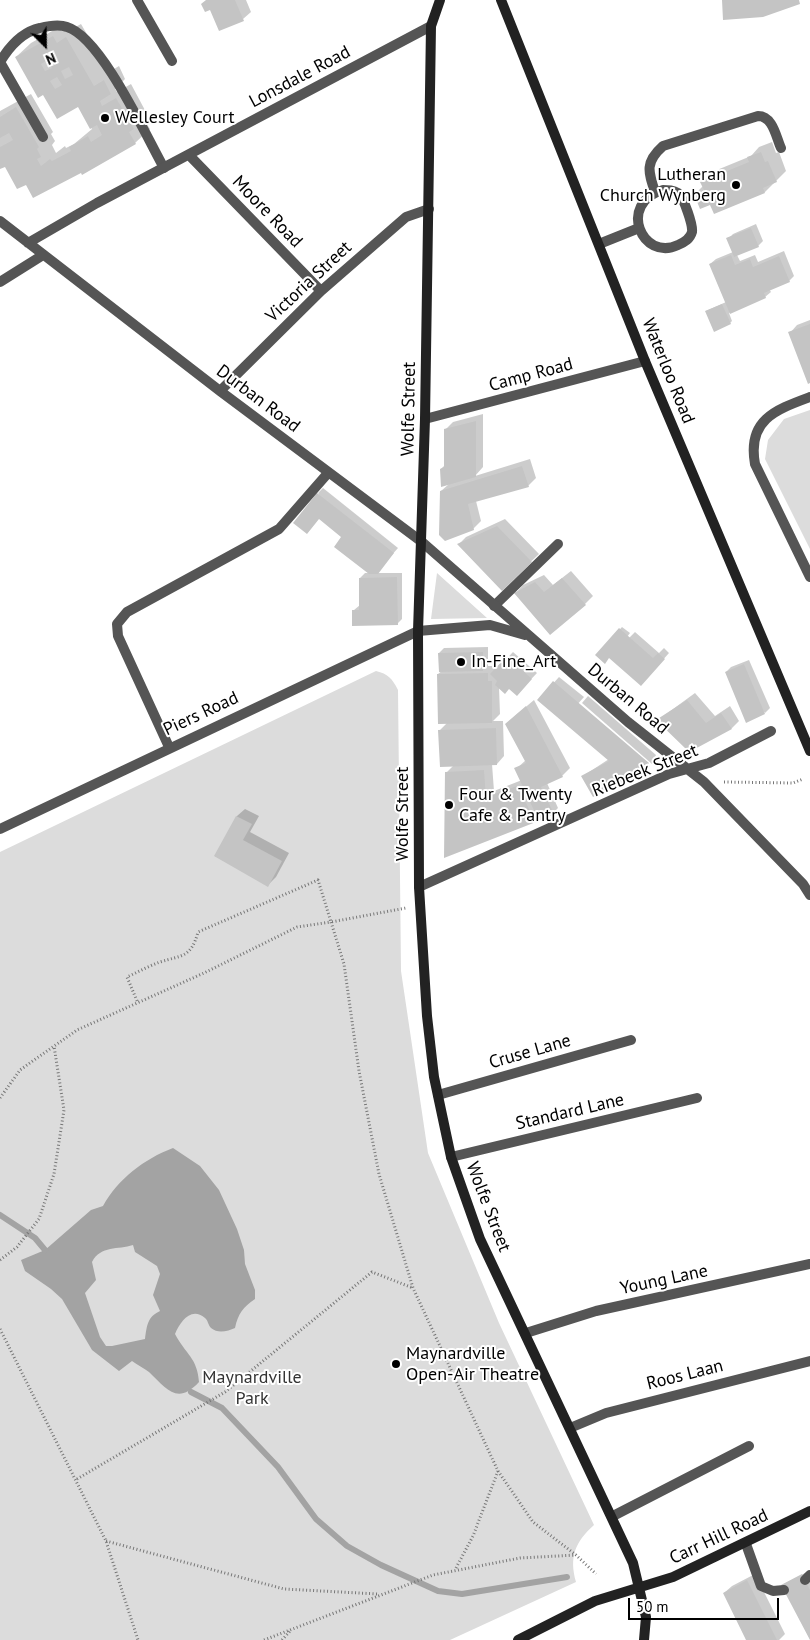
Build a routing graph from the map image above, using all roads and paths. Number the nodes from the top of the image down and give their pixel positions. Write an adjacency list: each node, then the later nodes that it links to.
1 (137, 0): 5 (street)
2 (440, 0): 4 (street, Wolfe Street)
3 (501, 0): 16 (street, Waterloo Road)
4 (431, 26): 9 (street, Lonsdale Road); 12 (street, Wolfe Street)
5 (172, 61)
6 (0, 62): 7 (street); 10 (street)
7 (43, 137)
8 (781, 148): 11 (street)
9 (189, 154): 10 (street, Lonsdale Road); 19 (street, Moore Road)
10 (164, 168): 15 (street, Lonsdale Road)
11 (656, 192): 14 (street); 14 (street)
12 (429, 209): 19 (street, Victoria Street); 23 (street, Wolfe Street)
13 (0, 221): 15 (street, Durban Road)
14 (639, 228): 16 (street)
15 (28, 243): 17 (street, Durban Road)
16 (599, 244): 20 (street, Waterloo Road)
17 (43, 255): 18 (street); 21 (street, Durban Road)
18 (0, 282)
19 (321, 291): 21 (street, Victoria Street)
20 (646, 361): 23 (street, Camp Road); 34 (street, Waterloo Road)
21 (220, 391): 24 (street, Durban Road)
22 (810, 397): 27 (street)
23 (426, 419): 25 (street, Wolfe Street)
24 (328, 473): 25 (street, Durban Road); 33 (street)
25 (422, 542): 28 (street, Durban Road); 30 (street, Wolfe Street)
26 (558, 544): 28 (street)
27 (810, 577)
28 (494, 606): 29 (street); 31 (street, Durban Road)
29 (490, 625): 30 (street, Durban Road); 31 (street, Durban Road)
30 (418, 631): 33 (street, Piers Road); 39 (street, Wolfe Street)
31 (528, 636): 35 (street, Durban Road)
32 (771, 731): 35 (street, Riebeek Street)
33 (169, 747): 38 (street, Piers Road)
34 (810, 751)
35 (686, 768): 39 (street, Riebeek Street); 40 (street, Durban Road)
36 (803, 779): 37 (path)
37 (724, 782)
38 (0, 829)
39 (419, 887): 46 (street, Wolfe Street)
40 (810, 895)
41 (406, 908): 42 (path)
42 (332, 922): 43 (path); 43 (path); 52 (path)
43 (138, 1001): 45 (path)
44 (631, 1040): 46 (street, Cruse Lane)
45 (54, 1046): 47 (path); 50 (path)
46 (438, 1095): 49 (street, Wolfe Street)
47 (0, 1098)
48 (697, 1098): 49 (street, Standard Lane)
49 (451, 1157): 54 (street, Wolfe Street)
50 (0, 1260)
51 (810, 1264): 54 (street, Young Lane)
52 (413, 1288): 58 (path); 59 (path)
53 (0, 1329): 59 (path)
54 (526, 1333): 56 (street, Wolfe Street)
55 (810, 1361): 56 (street, Roos Laan)
56 (570, 1428): 61 (street, Wolfe Street)
57 (749, 1446): 61 (street)
58 (498, 1470): 64 (path); 65 (path)
59 (77, 1479): 62 (path)
60 (810, 1511): 63 (street, Carr Hill Road)
61 (612, 1516): 67 (street, Wolfe Street)
62 (106, 1541): 69 (path); 71 (path)
63 (746, 1544): 67 (street, Carr Hill Road); 68 (street)
64 (576, 1555): 65 (path); 66 (path)
65 (456, 1569): 69 (path)
66 (596, 1574)
67 (639, 1588): 74 (street, Carr Hill Road); 75 (street, Wolfe Street)
68 (784, 1590)
69 (381, 1594): 70 (path)
70 (292, 1629): 72 (path); 73 (path)
71 (138, 1640)
72 (264, 1640)
73 (282, 1640)
74 (518, 1640)
75 (644, 1640)

